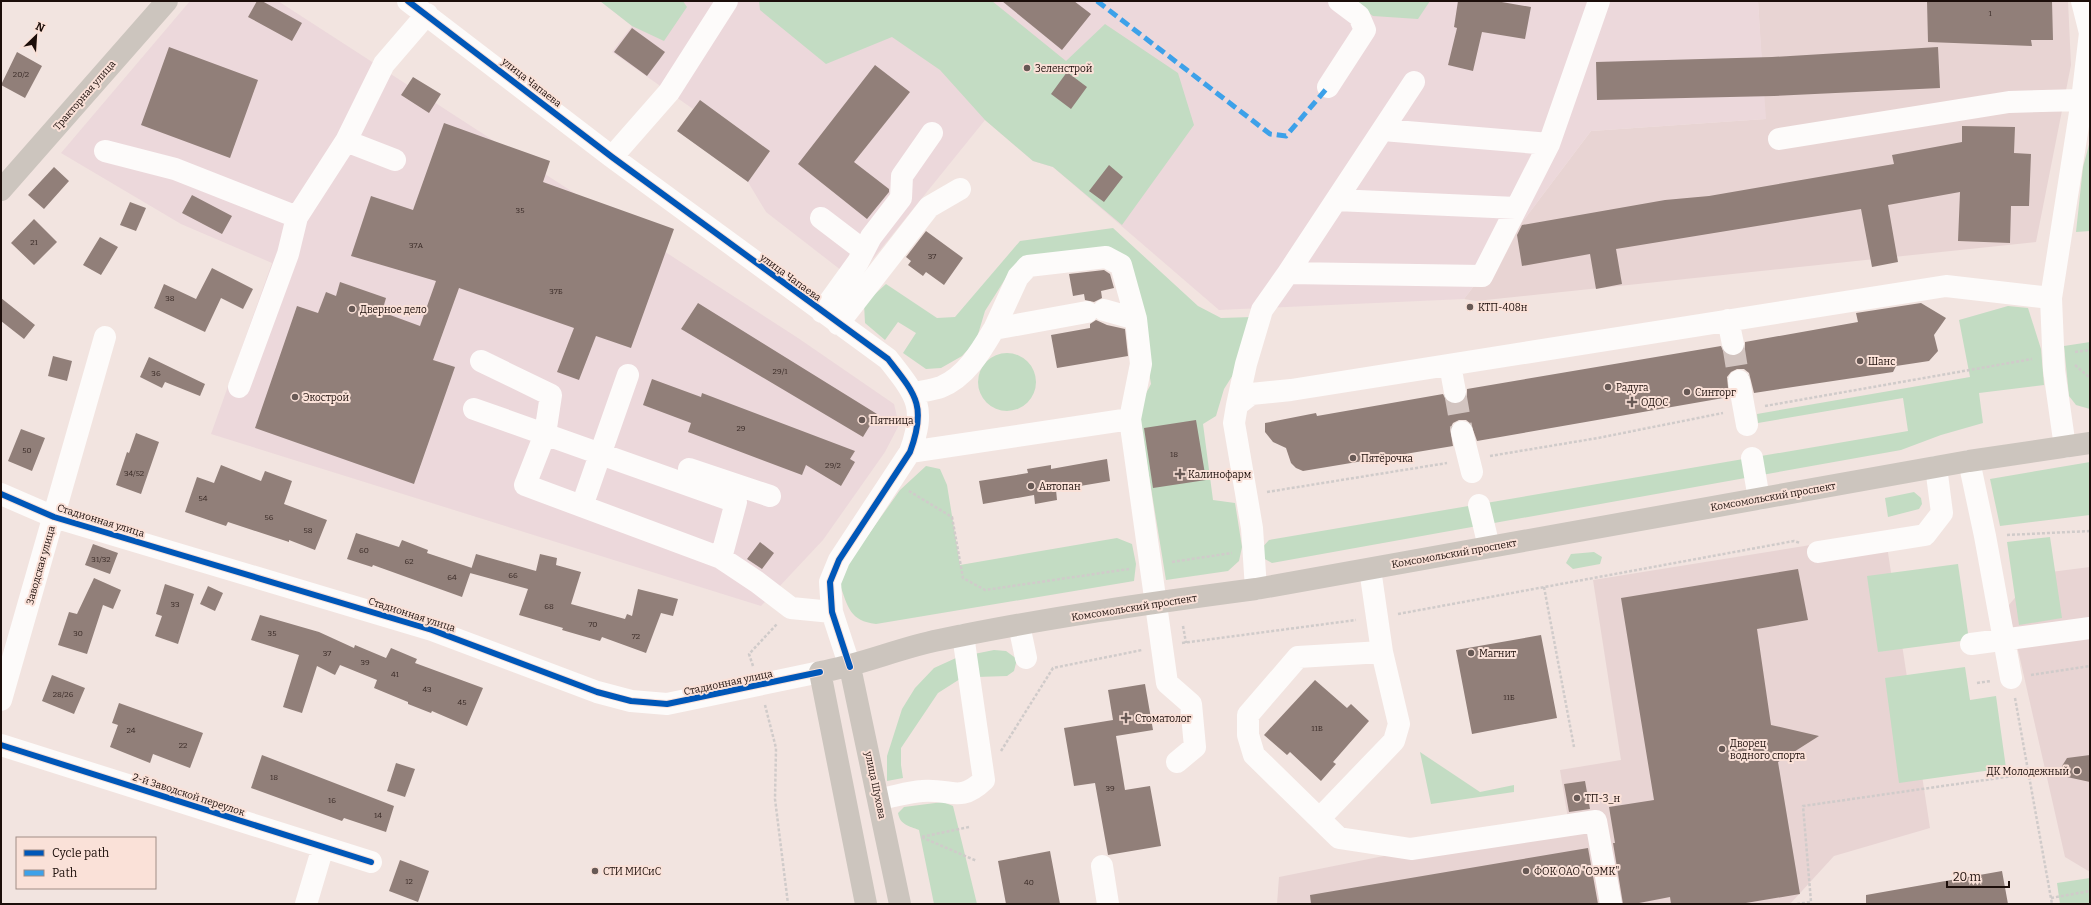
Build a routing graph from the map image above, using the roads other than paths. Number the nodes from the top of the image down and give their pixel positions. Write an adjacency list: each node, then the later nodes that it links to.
1 (167, 1): 19 (main road, Тракторная улица)
2 (408, 1): 7 (street, улица Чапаева)
3 (727, 1): 17 (street)
4 (1339, 1): 9 (street)
5 (1599, 1): 15 (street)
6 (2082, 1): 10 (street)
7 (427, 14): 14 (street); 17 (street, улица Чапаева)
8 (1414, 82): 11 (street)
9 (1328, 87)
10 (2082, 100): 13 (street); 27 (street)
11 (1383, 130): 15 (street); 21 (street)
12 (932, 133): 25 (street)
13 (1780, 139)
14 (346, 141): 18 (street); 23 (street)
15 (1549, 144): 22 (street)
16 (105, 151): 23 (street)
17 (612, 157): 28 (street, улица Чапаева)
18 (395, 160)
19 (4, 181)
20 (960, 189): 28 (street)
21 (1336, 200): 22 (street); 26 (street)
22 (1516, 208): 26 (street)
23 (297, 217): 38 (street)
24 (821, 218): 25 (street)
25 (863, 250): 28 (street)
26 (1288, 273): 41 (street)
27 (2051, 298): 30 (street); 48 (street)
28 (830, 318): 40 (street, улица Чапаева)
29 (1136, 320): 31 (street); 31 (street); 44 (street)
30 (1728, 320): 33 (street); 35 (street)
31 (994, 329): 40 (street)
32 (105, 337): 61 (street, Заводская улица)
33 (1733, 344)
34 (481, 361): 46 (street)
35 (1450, 365): 39 (street); 41 (street)
36 (628, 375): 49 (street)
37 (1739, 381): 43 (street)
38 (239, 387)
39 (1455, 392)
40 (914, 393): 50 (street, улица Чапаева)
41 (1238, 405): 66 (street)
42 (474, 409): 46 (street)
43 (1746, 417)
44 (1130, 419): 50 (street); 67 (street)
45 (1462, 432): 53 (street)
46 (545, 434): 49 (street); 60 (street)
47 (2090, 443): 48 (main road, Комсомольский проспект)
48 (2065, 447): 52 (main road, Комсомольский проспект)
49 (608, 448): 56 (street); 60 (street)
50 (910, 452): 68 (street, улица Чапаева)
51 (1752, 458): 58 (street)
52 (1969, 461): 54 (main road, Комсомольский проспект); 72 (street)
53 (1470, 466)
54 (1936, 467): 58 (main road, Комсомольский проспект); 63 (street)
55 (1, 494): 61 (street, Стадионная улица)
56 (738, 494): 57 (street); 64 (street)
57 (770, 496)
58 (1759, 499): 62 (main road, Комсомольский проспект)
59 (1479, 505): 62 (street)
60 (582, 506): 64 (street)
61 (54, 517): 77 (street, Стадионная улица); 79 (street, Заводская улица)
62 (1489, 547): 65 (main road, Комсомольский проспект)
63 (1818, 552)
64 (721, 558): 68 (street)
65 (1370, 569): 66 (main road, Комсомольский проспект); 74 (street)
66 (1256, 589): 67 (main road, Комсомольский проспект)
67 (1155, 603): 69 (main road, Комсомольский проспект); 81 (street)
68 (832, 612): 76 (street, улица Чапаева)
69 (1019, 625): 71 (main road, Комсомольский проспект); 75 (street)
70 (2090, 628): 72 (street)
71 (963, 635): 76 (main road, Комсомольский проспект); 82 (street)
72 (2004, 639): 73 (street); 78 (street)
73 (1971, 644)
74 (1382, 652): 83 (street); 83 (street)
75 (1026, 658)
76 (850, 667): 77 (main road, Комсомольский проспект); 82 (main road, улица Шухова)
77 (820, 672): 88 (main road)
78 (2011, 678)
79 (1, 700)
80 (1, 745): 84 (street, 2-й Заводской переулок)
81 (1176, 762)
82 (879, 799): 89 (main road, улица Шухова)
83 (1320, 818): 91 (street)
84 (323, 847): 85 (street, 2-й Заводской переулок); 87 (street)
85 (371, 862)
86 (1102, 866): 90 (street)
87 (306, 904)
88 (866, 904)
89 (900, 904)
90 (1108, 904)
91 (1611, 904)

